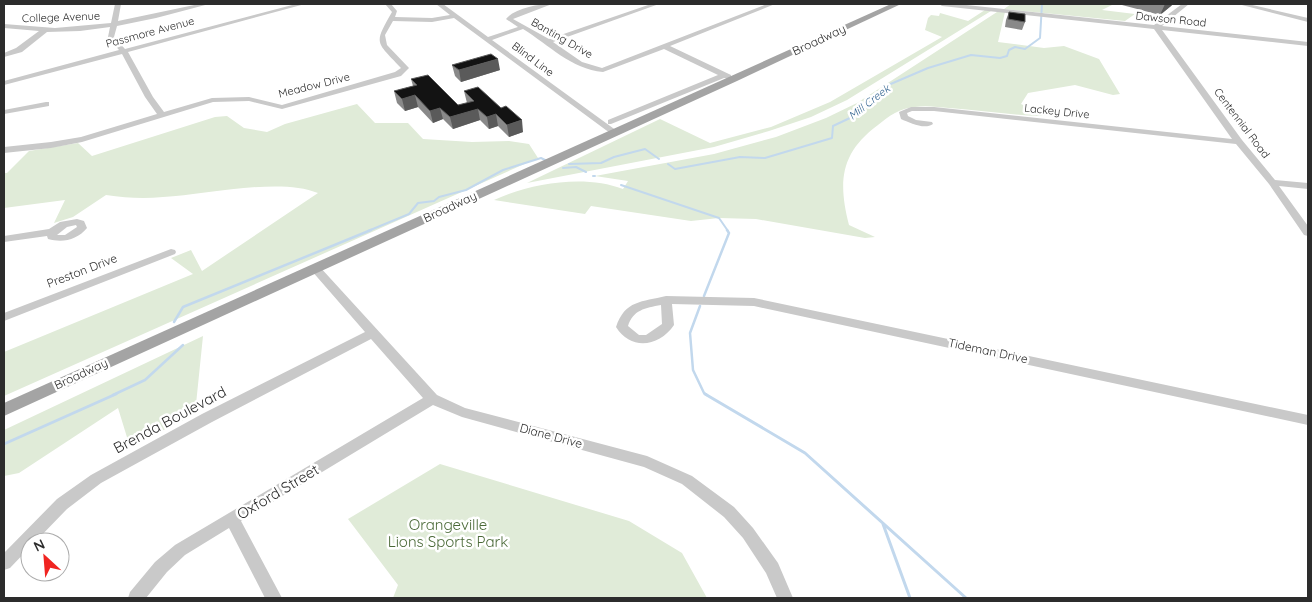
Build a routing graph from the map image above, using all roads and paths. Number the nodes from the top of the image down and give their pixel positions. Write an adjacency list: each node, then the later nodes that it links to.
1 (118, 4): 18 (street)
2 (206, 4): 18 (street, College Avenue)
3 (302, 4): 27 (street, Passmore Avenue)
4 (388, 4): 16 (street)
5 (439, 4): 15 (street, Blind Line)
6 (549, 4): 20 (street)
7 (656, 4): 24 (street)
8 (772, 4): 26 (street, Banting Drive)
9 (896, 4): 30 (main road, Broadway)
10 (942, 4): 21 (street, Dawson Road)
11 (1186, 4): 21 (street)
12 (1241, 4): 14 (street)
13 (1280, 4): 14 (street)
14 (1272, 11): 17 (street)
15 (454, 16): 16 (street); 23 (street, Blind Line)
16 (392, 19): 34 (street, Meadow Drive)
17 (1308, 20)
18 (113, 24): 22 (street, College Avenue); 27 (street)
19 (4, 26): 22 (street, College Avenue)
20 (524, 27): 23 (street, Banting Drive); 24 (street, Banting Drive)
21 (1156, 27): 25 (street, Dawson Road); 37 (street, Centennial Road)
22 (46, 29): 28 (street)
23 (487, 39): 36 (street, Blind Line)
24 (547, 42): 26 (street, Banting Drive)
25 (1308, 44)
26 (664, 46): 29 (street)
27 (124, 51): 31 (street, Passmore Avenue); 34 (street)
28 (4, 55)
29 (724, 75): 30 (street); 36 (street)
30 (734, 80): 36 (main road, Broadway)
31 (4, 83)
32 (46, 104): 33 (street)
33 (4, 112)
34 (162, 115): 38 (street, Meadow Drive)
35 (929, 124): 37 (street, Lackey Drive)
36 (612, 127): 45 (main road, Broadway)
37 (1239, 142): 39 (street, Centennial Road)
38 (4, 150)
39 (1272, 182): 40 (street); 42 (street, Centennial Road)
40 (1308, 186)
41 (52, 232): 43 (street)
42 (1308, 234)
43 (4, 239)
44 (171, 252): 47 (street, Preston Drive)
45 (315, 268): 48 (street, Diane Drive); 50 (main road, Broadway)
46 (666, 300): 51 (street, Tideman Drive)
47 (4, 317)
48 (372, 333): 49 (street, Diane Drive); 53 (street, Brenda Boulevard)
49 (432, 399): 52 (street, Oxford Street); 56 (street, Diane Drive)
50 (4, 410)
51 (1308, 420)
52 (232, 519): 54 (street, Oxford Street); 55 (street)
53 (4, 563)
54 (136, 598)
55 (274, 598)
56 (785, 598)

